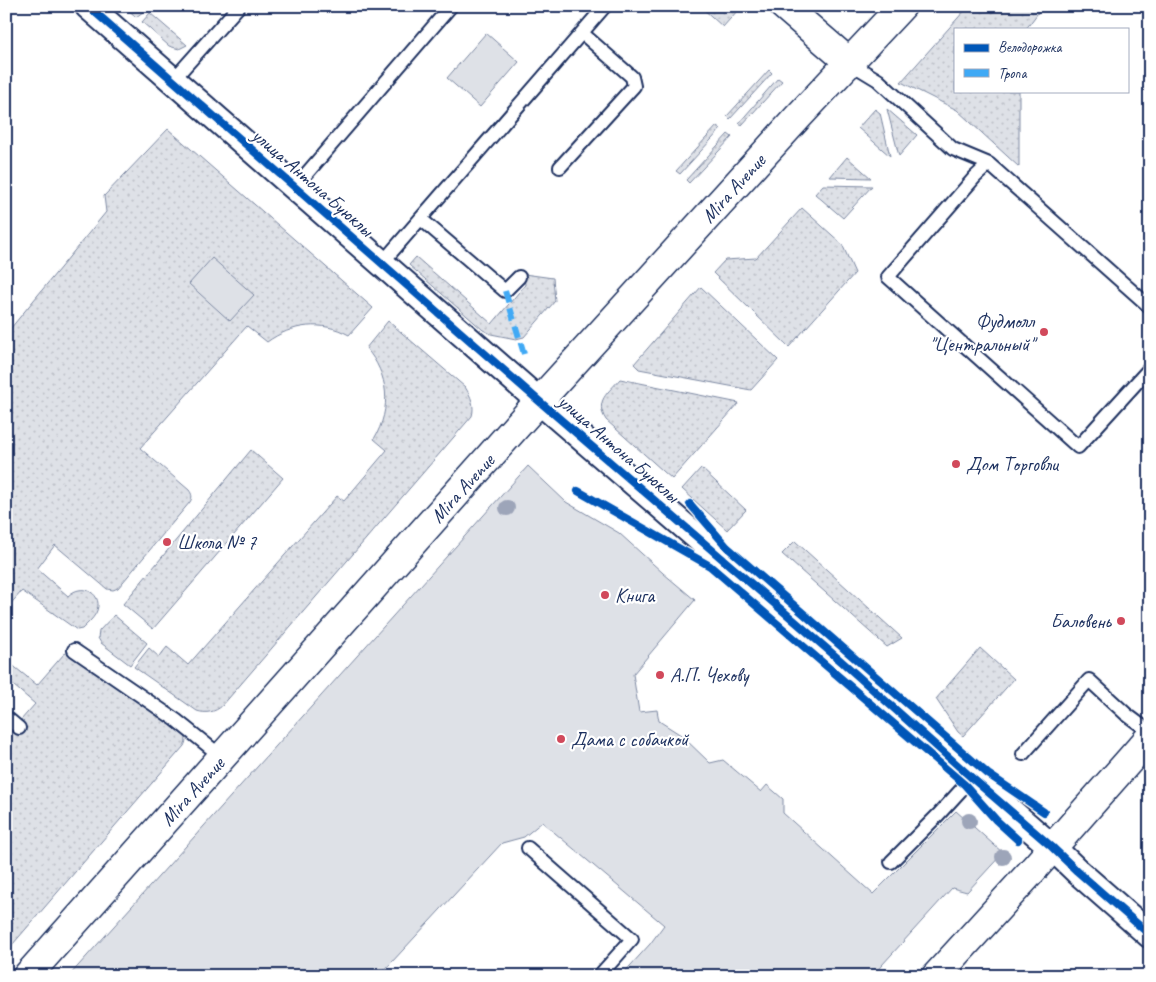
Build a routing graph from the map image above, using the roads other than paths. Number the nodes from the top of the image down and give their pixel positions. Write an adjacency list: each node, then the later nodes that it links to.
1 (88, 6): 9 (street, улица Антона Буюклы)
2 (239, 6): 9 (lane)
3 (451, 6): 12 (lane)
4 (605, 6): 7 (lane)
5 (784, 6): 8 (main road)
6 (902, 6): 8 (main road, Mira Avenue)
7 (582, 33): 11 (lane); 13 (lane)
8 (850, 63): 10 (lane); 18 (main road, Mira Avenue)
9 (173, 80): 12 (street, улица Антона Буюклы)
10 (989, 164): 16 (lane); 17 (lane)
11 (560, 166)
12 (295, 187): 14 (street, улица Антона Буюклы)
13 (420, 219): 14 (lane); 15 (lane)
14 (382, 264): 18 (street, улица Антона Буюклы)
15 (519, 276)
16 (1150, 307)
17 (1150, 368)
18 (539, 401): 25 (main road, Mira Avenue); 26 (street, улица Антона Буюклы)
19 (74, 650): 25 (lane)
20 (6, 716): 21 (lane)
21 (19, 728)
22 (1150, 732): 24 (lane)
23 (1150, 737): 27 (main road)
24 (1023, 754)
25 (222, 757): 31 (main road, Mira Avenue)
26 (972, 778): 27 (street, улица Антона Буюклы); 29 (lane)
27 (1052, 847): 30 (street, улица Антона Буюклы); 33 (main road)
28 (528, 848): 32 (lane)
29 (891, 862)
30 (1150, 934)
31 (27, 976)
32 (599, 976)
33 (936, 976)

